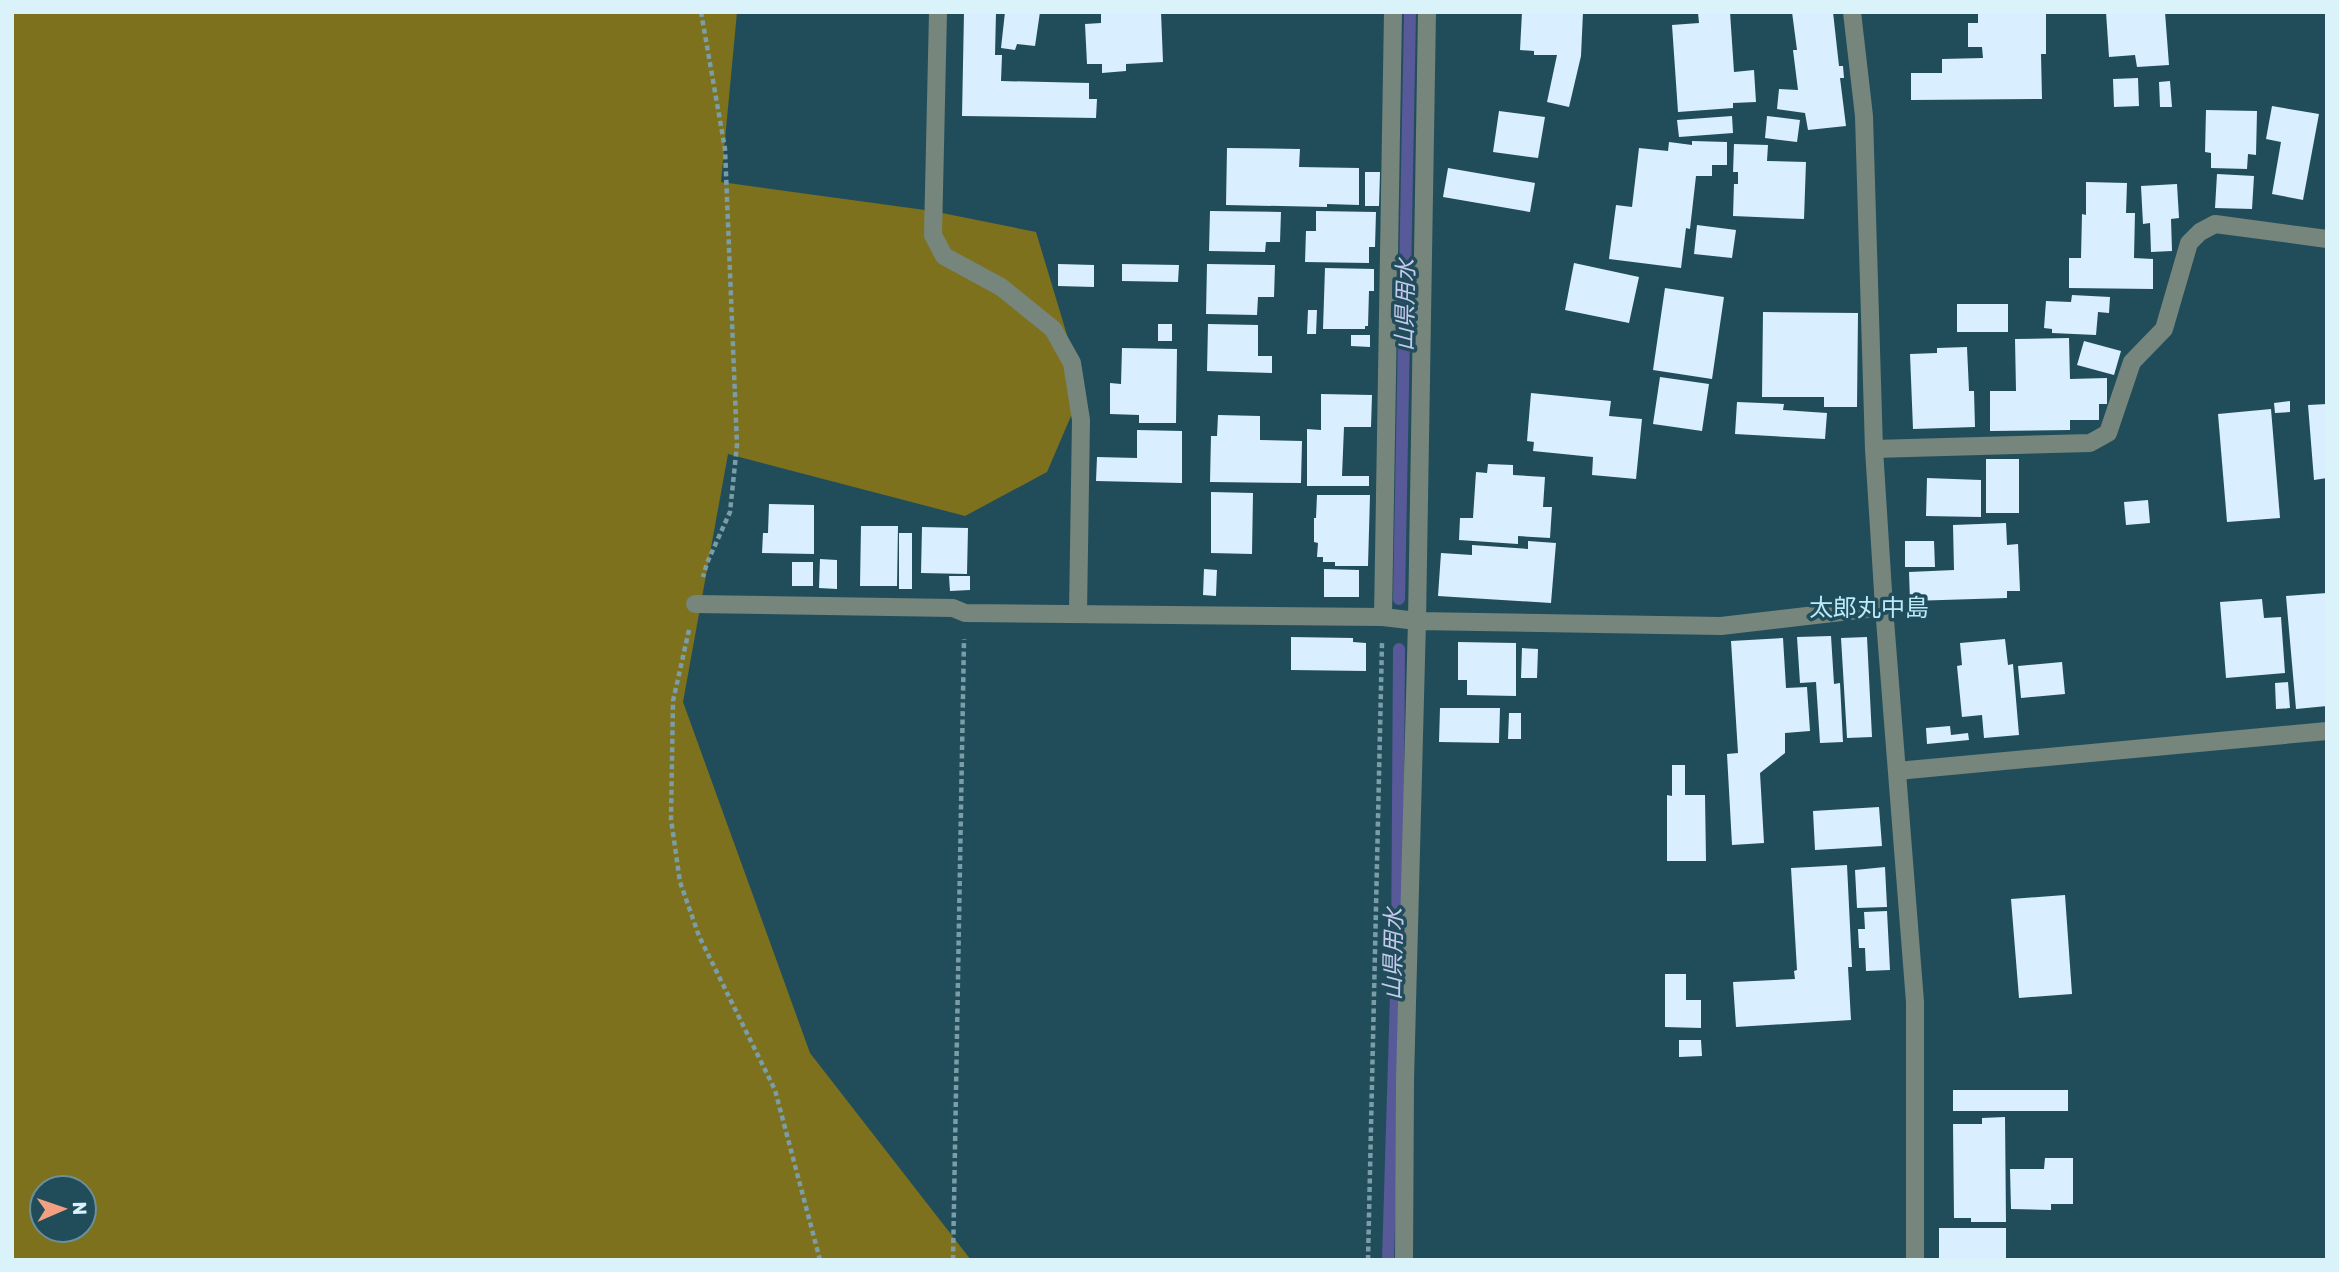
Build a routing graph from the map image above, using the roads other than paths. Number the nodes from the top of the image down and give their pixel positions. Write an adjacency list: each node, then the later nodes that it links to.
1 (938, 12): 9 (street)
2 (1393, 12): 10 (street)
3 (1427, 12): 11 (street)
4 (1852, 12): 6 (street)
5 (2327, 239): 6 (street)
6 (1874, 449): 8 (street)
7 (695, 604): 9 (street)
8 (1884, 607): 11 (street); 13 (street)
9 (1079, 614): 10 (street)
10 (1383, 617): 11 (street)
11 (1417, 621): 14 (street)
12 (2327, 732): 13 (street)
13 (1897, 771): 15 (street)
14 (1404, 1260)
15 (1915, 1260)

